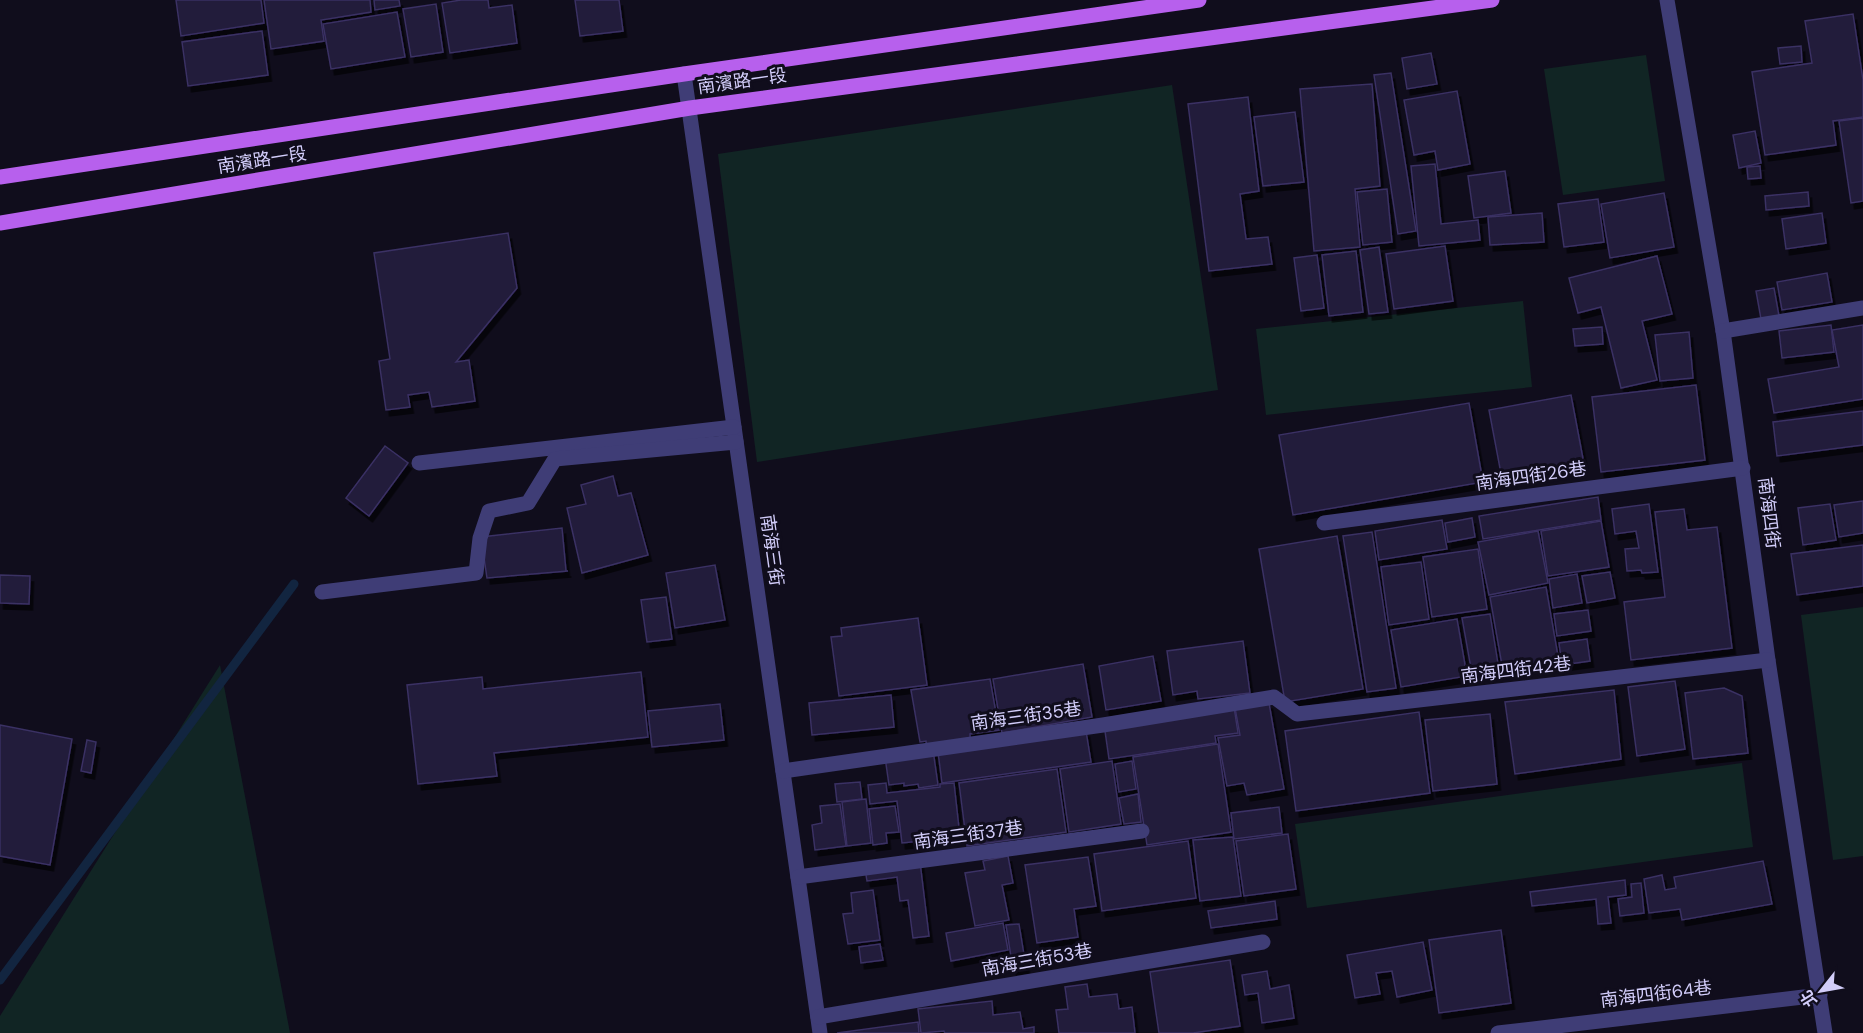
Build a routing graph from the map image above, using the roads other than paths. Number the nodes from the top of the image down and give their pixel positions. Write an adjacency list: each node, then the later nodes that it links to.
1 (1199, 0): 4 (main road, 南濱路一段)
2 (1492, 0): 5 (main road, 南濱路一段)
3 (1667, 0): 9 (street, 南海四街)
4 (684, 74): 5 (street, 南海三街); 6 (main road, 南濱路一段)
5 (690, 108): 7 (main road, 南濱路一段); 10 (street, 南海三街)
6 (0, 177)
7 (0, 223)
8 (1863, 308): 9 (street)
9 (1723, 331): 12 (street, 南海四街)
10 (735, 434): 11 (street); 14 (street); 17 (street, 南海三街)
11 (419, 463)
12 (1743, 468): 13 (street, 南海四街26巷); 15 (street, 南海四街)
13 (1324, 523)
14 (322, 592)
15 (1768, 660): 16 (street, 南海四街42巷); 21 (street, 南海四街)
16 (1274, 697): 17 (street, 南海三街35巷)
17 (783, 771): 19 (street, 南海三街)
18 (1142, 831): 19 (street, 南海三街37巷)
19 (798, 877): 22 (street, 南海三街)
20 (1263, 942): 22 (street, 南海三街53巷)
21 (1820, 994): 24 (street, 南海四街64巷); 25 (street, 南海四街)
22 (818, 1017): 23 (street, 南海三街)
23 (820, 1033)
24 (1498, 1033)
25 (1825, 1033)

